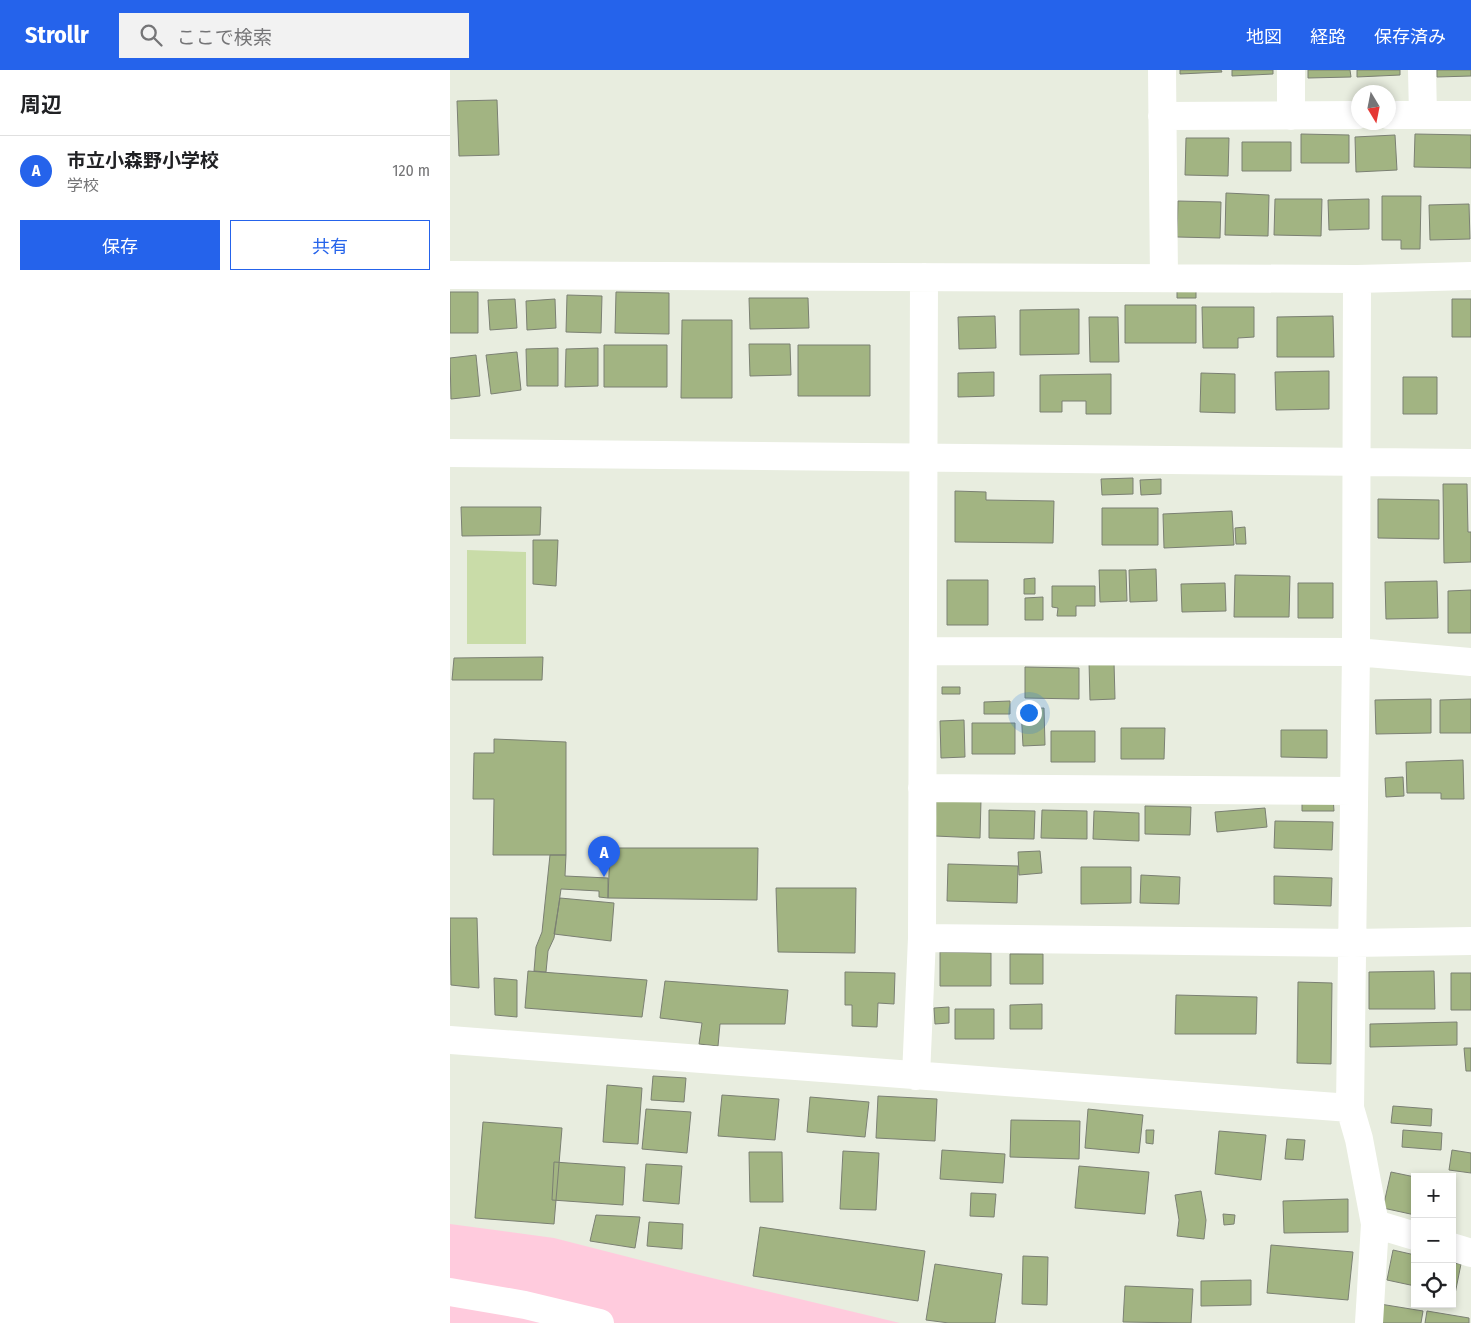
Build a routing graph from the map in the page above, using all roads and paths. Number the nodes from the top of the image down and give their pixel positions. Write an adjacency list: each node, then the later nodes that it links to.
1 (1162, 70): 8 (street)
2 (1291, 70): 9 (street)
3 (1422, 70): 6 (street)
4 (1351, 115): 9 (street)
5 (1396, 115): 6 (street)
6 (1423, 115): 7 (street)
7 (1471, 115)
8 (1162, 116): 9 (street); 13 (street)
9 (1291, 116)
10 (450, 275): 11 (street)
11 (924, 276): 13 (street); 16 (street)
12 (1471, 276): 14 (street)
13 (1164, 278): 14 (street)
14 (1358, 279): 17 (street)
15 (450, 453): 16 (street)
16 (924, 458): 17 (street); 19 (street)
17 (1356, 462): 18 (street); 20 (street)
18 (1471, 463)
19 (923, 651): 20 (street); 22 (street)
20 (1356, 652): 21 (street); 23 (street)
21 (1471, 662)
22 (922, 788): 23 (street); 24 (street)
23 (1354, 791): 26 (street)
24 (922, 938): 26 (street); 28 (street)
25 (1471, 941): 26 (street)
26 (1353, 943): 29 (street)
27 (450, 1040): 28 (street)
28 (916, 1076): 29 (street)
29 (1350, 1108): 30 (street)
30 (1375, 1224): 31 (street); 36 (street)
31 (1411, 1235)
32 (1456, 1248): 33 (street)
33 (1471, 1253)
34 (450, 1292): 35 (street)
35 (600, 1323)
36 (1369, 1323)

